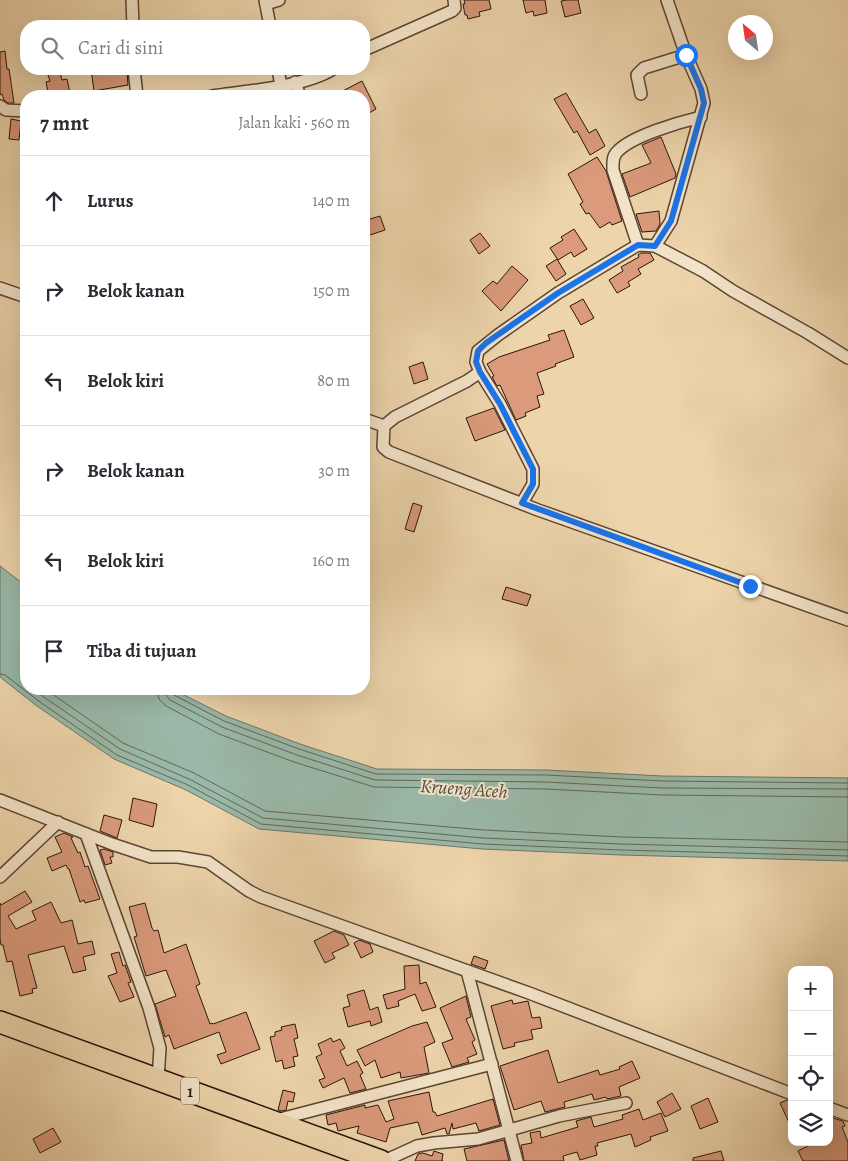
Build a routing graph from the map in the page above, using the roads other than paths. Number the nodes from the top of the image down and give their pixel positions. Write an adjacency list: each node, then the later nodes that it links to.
1 (132, 0): 6 (street)
2 (279, 0): 5 (street)
3 (454, 0): 8 (street)
4 (667, 0): 9 (street)
5 (265, 2): 7 (street)
6 (132, 20)
7 (269, 20)
8 (370, 47)
9 (686, 55): 18 (street); 21 (street)
10 (134, 75): 15 (street)
11 (279, 75): 14 (street)
12 (321, 75): 13 (street)
13 (295, 82): 14 (street); 17 (street)
14 (281, 86): 16 (street)
15 (136, 90)
16 (253, 90)
17 (298, 90)
18 (641, 94)
19 (0, 106): 20 (street)
20 (20, 111)
21 (701, 117): 22 (street); 23 (street)
22 (638, 245): 23 (street); 27 (street)
23 (655, 246): 26 (street)
24 (0, 288): 25 (street)
25 (20, 295)
26 (848, 358)
27 (480, 372): 29 (street); 30 (street)
28 (370, 421): 29 (street)
29 (384, 426): 30 (street)
30 (522, 503): 31 (street)
31 (848, 620)
32 (0, 800): 33 (street)
33 (58, 822): 34 (street); 35 (street)
34 (86, 834): 36 (street); 39 (street)
35 (0, 877)
36 (467, 971): 38 (street); 40 (street)
37 (0, 1022): 39 (highway, 1)
38 (492, 1064): 44 (street); 45 (street)
39 (158, 1080): 44 (highway, 1)
40 (788, 1092)
41 (626, 1103): 45 (street)
42 (833, 1109): 43 (street)
43 (848, 1115)
44 (272, 1121): 46 (highway, 1)
45 (509, 1130): 46 (street); 47 (street)
46 (376, 1160)
47 (517, 1161)

